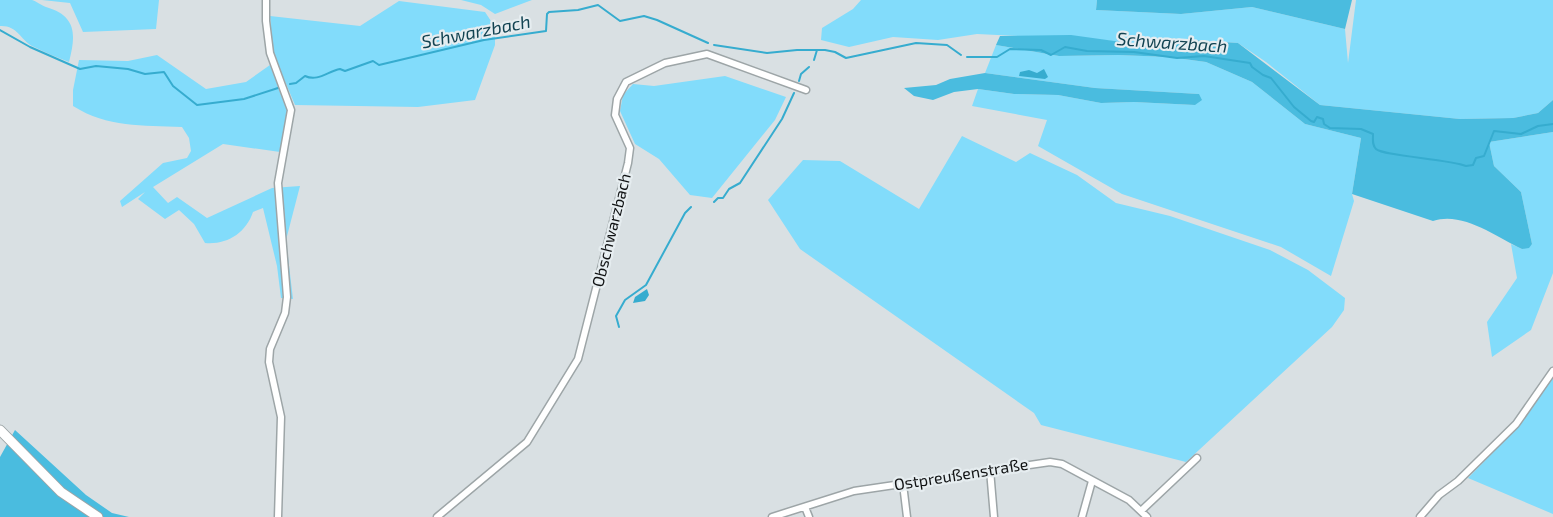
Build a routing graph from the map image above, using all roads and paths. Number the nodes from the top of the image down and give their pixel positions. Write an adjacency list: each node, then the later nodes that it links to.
1 (266, 0): 12 (street)
2 (806, 90): 13 (street, Obschwarzbach)
3 (1553, 371): 20 (street)
4 (0, 430): 11 (main road)
5 (1197, 458): 10 (street)
6 (990, 470): 7 (street, Ostpreußenstraße); 8 (street, Ostpreußenstraße); 17 (street)
7 (1092, 480): 10 (street, Ostpreußenstraße); 18 (street)
8 (903, 484): 9 (street, Ostpreußenstraße); 16 (street)
9 (805, 507): 14 (street, Ostpreußenstraße); 15 (street)
10 (1142, 510): 19 (street, Ostpreußenstraße)
11 (98, 517)
12 (278, 517)
13 (437, 517)
14 (772, 517)
15 (809, 517)
16 (907, 517)
17 (994, 517)
18 (1082, 517)
19 (1147, 517)
20 (1420, 517)

